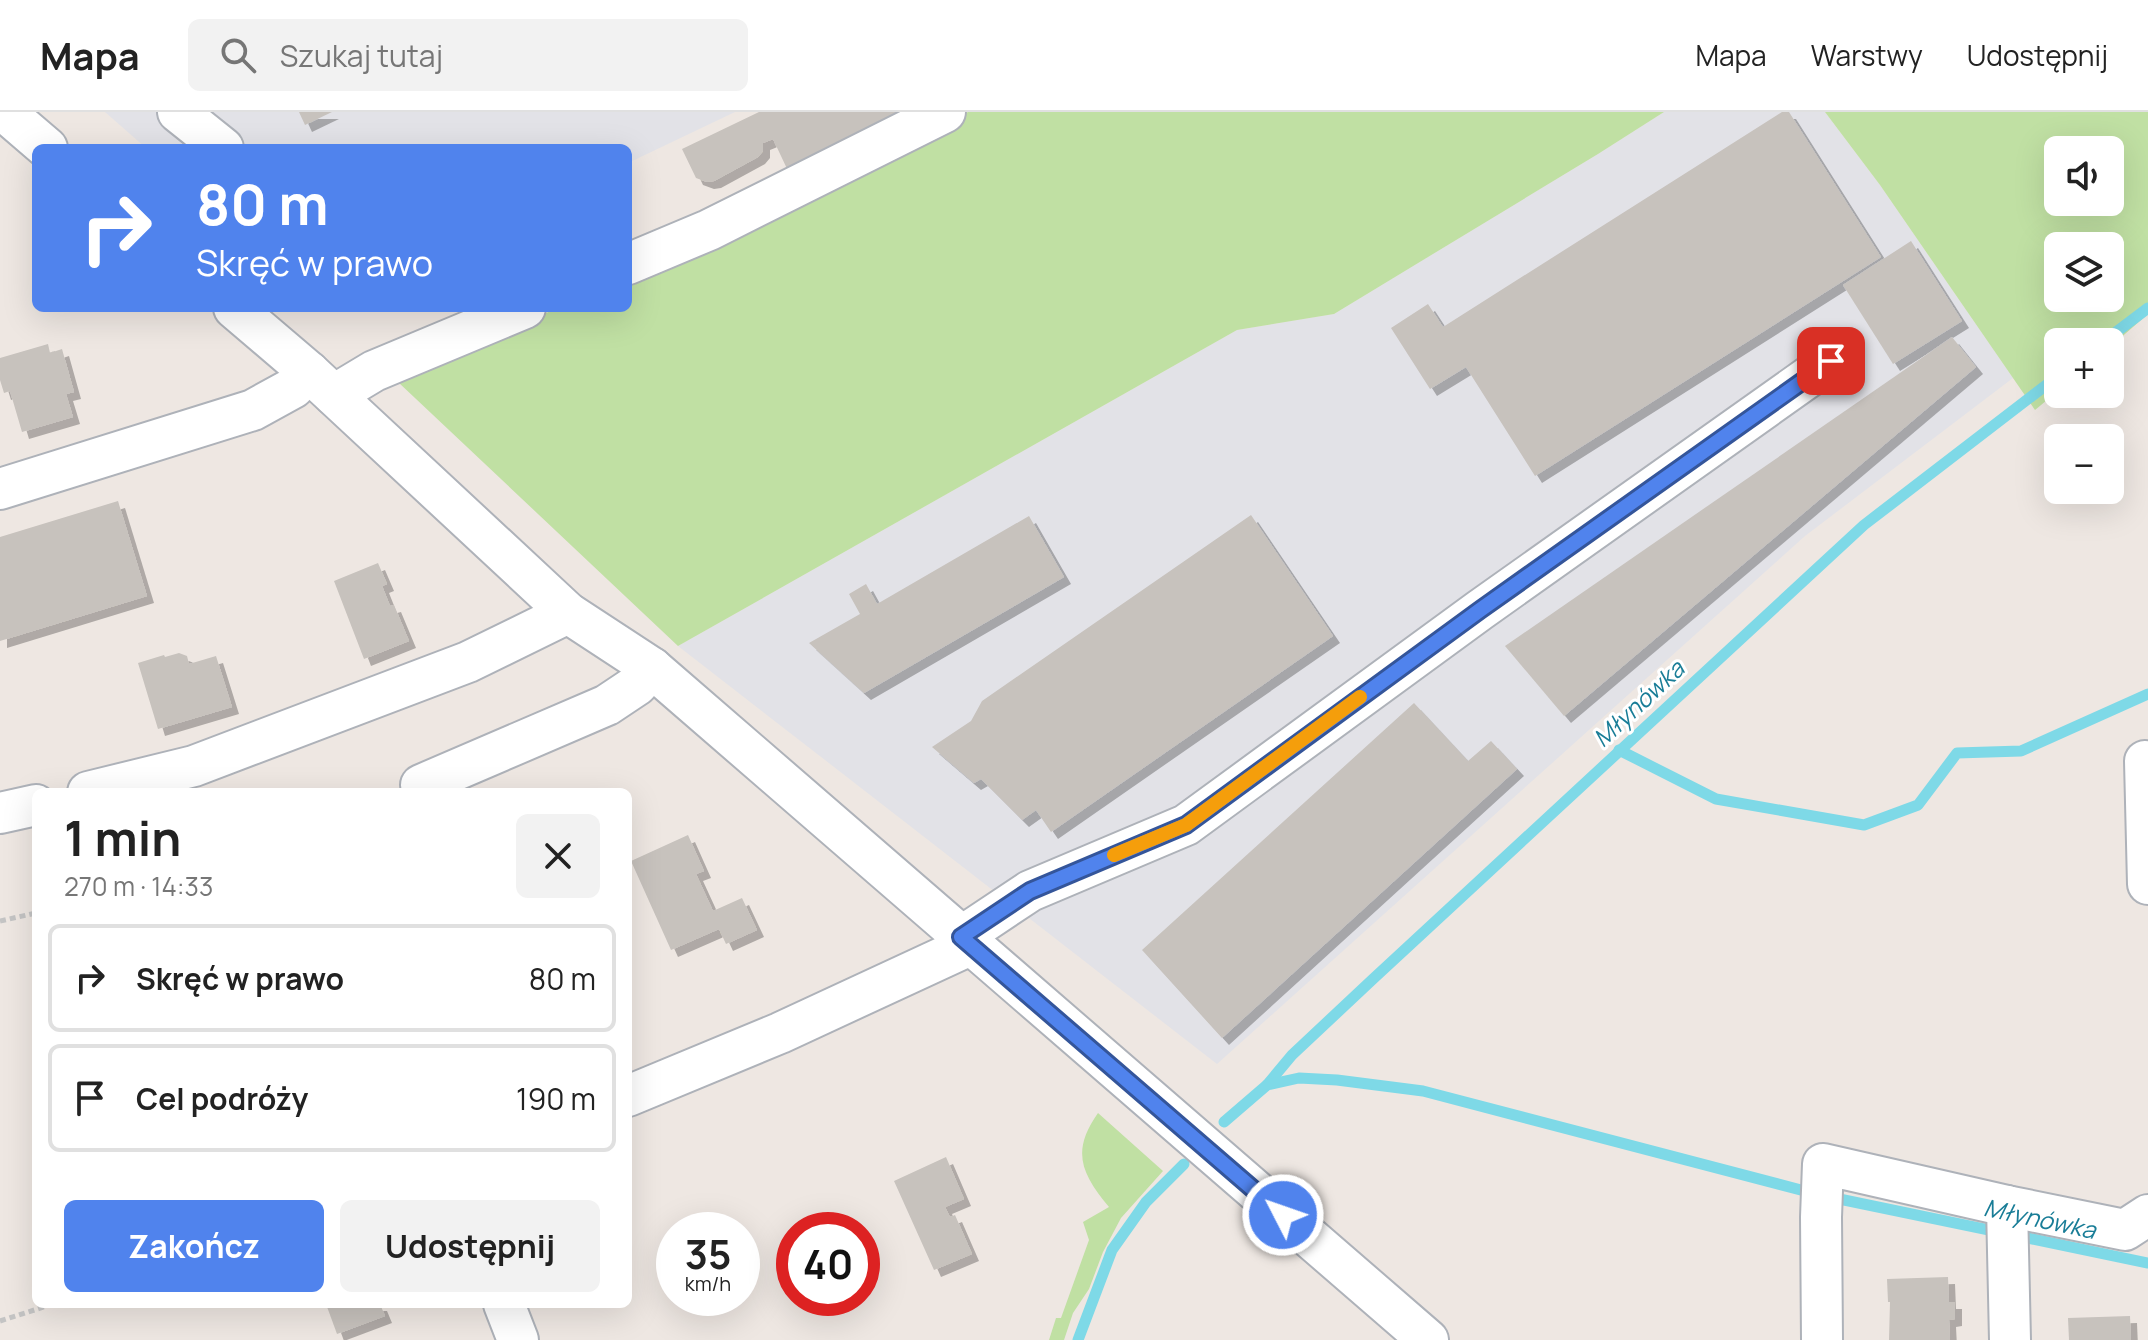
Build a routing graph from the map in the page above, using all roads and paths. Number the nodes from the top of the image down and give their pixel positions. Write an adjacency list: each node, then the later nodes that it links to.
1 (178, 112): 3 (street)
2 (945, 112): 4 (street)
3 (218, 144)
4 (632, 262)
5 (515, 312): 8 (street)
6 (260, 316): 8 (street)
7 (1831, 361): 20 (street)
8 (322, 384): 9 (street); 10 (street)
9 (0, 489)
10 (568, 613): 11 (street); 14 (street)
11 (652, 668): 13 (street); 20 (street)
12 (2145, 761): 17 (street)
13 (421, 785)
14 (104, 788)
15 (32, 806): 16 (street)
16 (0, 813)
17 (2148, 884)
18 (32, 914): 19 (path)
19 (0, 921)
20 (965, 941): 21 (street); 28 (street)
21 (632, 1094)
22 (2007, 1206): 23 (street); 29 (street); 30 (street)
23 (2148, 1215)
24 (41, 1308): 26 (path)
25 (506, 1308): 27 (street)
26 (0, 1321)
27 (518, 1340)
28 (1428, 1340)
29 (1822, 1340)
30 (2010, 1340)

